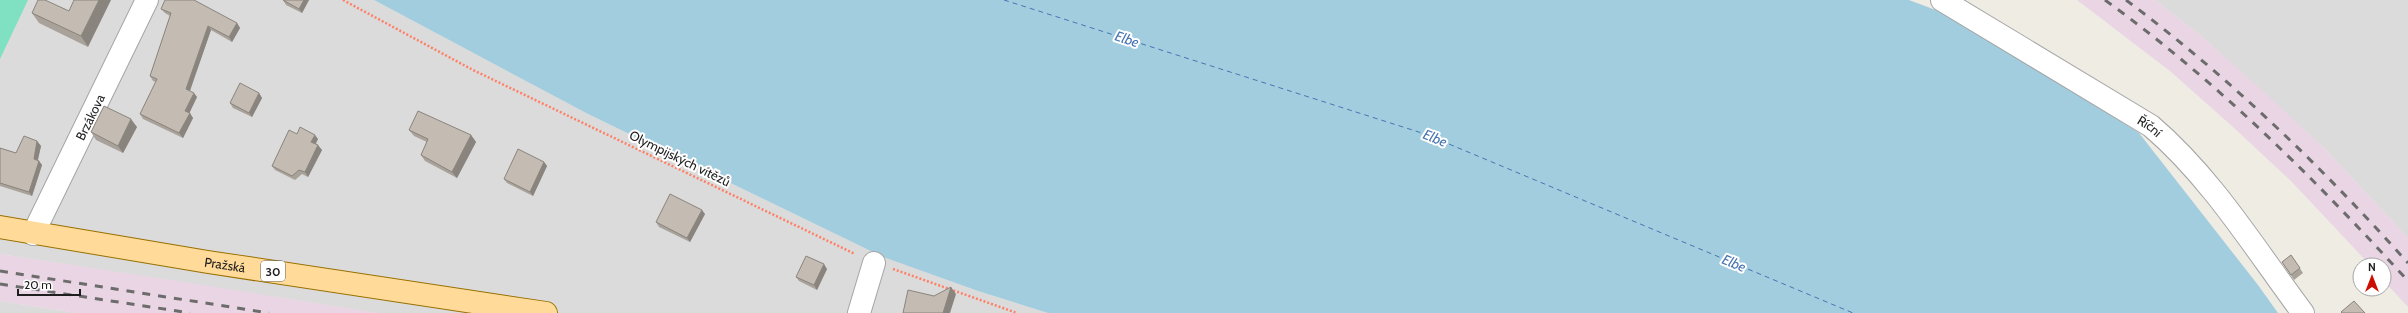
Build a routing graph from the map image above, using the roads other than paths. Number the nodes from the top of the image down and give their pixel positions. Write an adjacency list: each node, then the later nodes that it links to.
1 (147, 0): 4 (street, Brzákova)
2 (1942, 0): 8 (street, Říční)
3 (0, 227): 4 (main road, Pražská / 30)
4 (33, 234): 6 (main road, Pražská / 30)
5 (874, 263): 7 (street)
6 (546, 313)
7 (859, 313)
8 (2302, 313)

